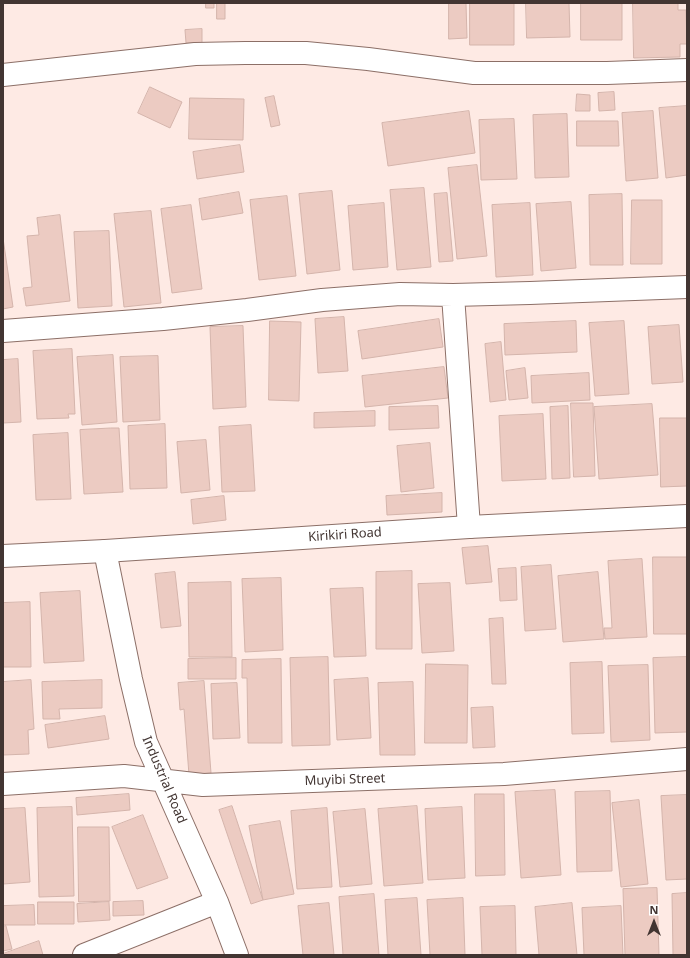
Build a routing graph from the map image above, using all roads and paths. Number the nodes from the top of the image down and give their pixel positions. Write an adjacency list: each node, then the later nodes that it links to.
1 (687, 70): 2 (street)
2 (3, 75)
3 (687, 288): 4 (street)
4 (453, 295): 5 (street); 7 (street)
5 (3, 331)
6 (687, 516): 7 (street, Kirikiri Road)
7 (469, 527): 8 (street, Kirikiri Road)
8 (105, 551): 9 (street, Kirikiri Road); 11 (street, Industrial Road)
9 (3, 556)
10 (687, 759): 11 (street, Muyibi Street)
11 (163, 780): 12 (street, Muyibi Street); 13 (street, Industrial Road)
12 (3, 784)
13 (217, 902): 14 (street); 15 (street, Industrial Road)
14 (84, 955)
15 (237, 955)

